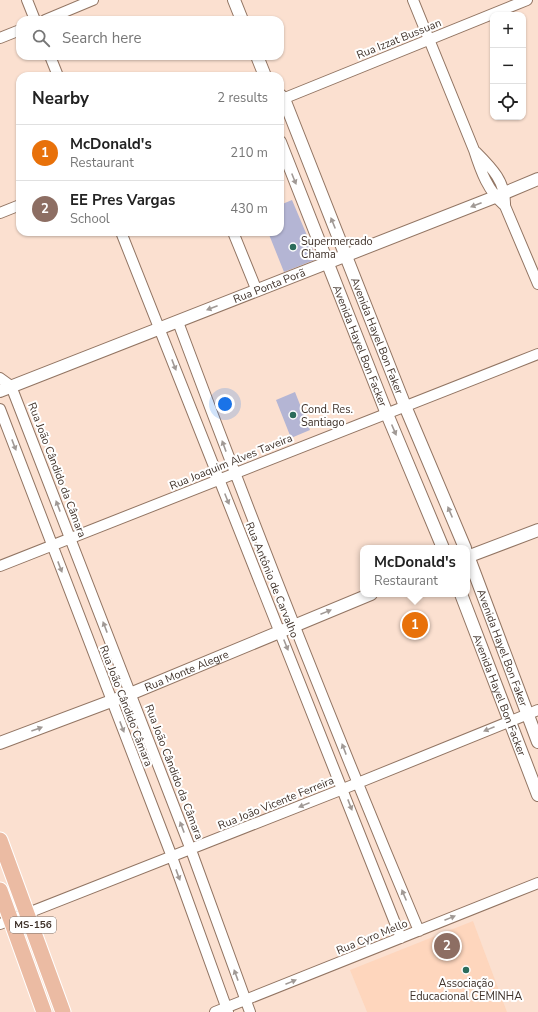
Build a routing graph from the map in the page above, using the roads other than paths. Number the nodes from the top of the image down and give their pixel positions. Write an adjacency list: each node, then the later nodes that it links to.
1 (27, 0): 6 (street)
2 (93, 0): 7 (street)
3 (234, 0): 8 (street)
4 (413, 0): 11 (street)
5 (527, 0): 11 (street, Rua Izzat Bussuan)
6 (33, 16)
7 (55, 16)
8 (240, 16)
9 (16, 32): 10 (street)
10 (0, 38)
11 (429, 40): 16 (street, Rua Izzat Bussuan); 20 (street)
12 (52, 60): 14 (street)
13 (259, 60): 15 (street)
14 (56, 72)
15 (263, 72)
16 (284, 97)
17 (284, 105): 25 (street, Avenida Hayel Bon Faker, one-way to 17)
18 (284, 152): 26 (street, Avenida Hayel Bon Facker, one-way to 26)
19 (538, 178): 20 (street, Rua Ponta Porã)
20 (500, 195): 25 (street, Rua Ponta Porã, one-way to 25); 27 (street)
21 (16, 207): 22 (street)
22 (0, 213)
23 (123, 236): 30 (street, Rua Antônio de Carvalho)
24 (235, 236): 28 (street)
25 (346, 255): 26 (street, Rua Ponta Porã); 35 (street, Avenida Hayel Bon Faker)
26 (328, 263): 28 (street, Rua Ponta Porã); 37 (street, Avenida Hayel Bon Facker)
27 (538, 284)
28 (257, 291): 29 (street, Rua Ponta Porã, one-way to 29)
29 (178, 322): 30 (street, Rua Ponta Porã); 38 (street, Rua Antônio de Carvalho, one-way to 29)
30 (160, 328): 33 (street, Rua Ponta Porã); 39 (street, Rua Antônio de Carvalho, one-way to 39)
31 (538, 354): 35 (street, Rua Joaquim Alves Taveira)
32 (0, 378): 33 (street)
33 (12, 386): 34 (street, Rua Ponta Porã); 41 (street, Rua João Cândido da Câmara, one-way to 33)
34 (0, 391)
35 (405, 406): 37 (street, Rua Joaquim Alves Taveira); 43 (street, Avenida Hayel Bon Faker, one-way to 35)
36 (0, 409): 44 (street, Rua João Cândido Câmara, one-way to 44)
37 (387, 414): 38 (street, Rua Joaquim Alves Taveira); 42 (street, Avenida Hayel Bon Facker, one-way to 42)
38 (234, 473): 39 (street, Rua Joaquim Alves Taveira); 50 (street, Rua Antônio de Carvalho)
39 (219, 479): 41 (street, Rua Joaquim Alves Taveira); 51 (street, Rua Antônio de Carvalho, one-way to 51)
40 (538, 530): 45 (street)
41 (71, 538): 44 (street, Rua Joaquim Alves Taveira); 52 (street, Rua João Cândido da Câmara, one-way to 41)
42 (442, 545)
43 (463, 545)
44 (52, 546): 47 (street, Rua Joaquim Alves Taveira); 53 (street, Rua João Cândido Câmara, one-way to 53)
45 (470, 553)
46 (470, 561): 54 (street, Avenida Hayel Bon Faker)
47 (0, 566)
48 (364, 597): 50 (street, Rua Monte Alegre, one-way to 48)
49 (462, 597): 55 (street, Avenida Hayel Bon Facker)
50 (295, 625): 51 (street, Rua Monte Alegre); 58 (street, Rua Antônio de Carvalho, one-way to 50)
51 (280, 631): 52 (street, Rua Monte Alegre); 59 (street, Rua Antônio de Carvalho, one-way to 59)
52 (130, 694): 53 (street, Rua Monte Alegre); 62 (street, Rua João Cândido da Câmara, one-way to 52)
53 (111, 701): 56 (street, Rua Monte Alegre, one-way to 53); 63 (street, Rua João Cândido Câmara, one-way to 63)
54 (533, 712): 55 (street, Rua João Vicente Ferreira); 57 (street, Avenida Hayel Bon Faker)
55 (511, 720): 58 (street, Rua João Vicente Ferreira, one-way to 58); 60 (street, Avenida Hayel Bon Facker)
56 (0, 742)
57 (538, 742)
58 (357, 783): 59 (street, Rua João Vicente Ferreira); 69 (street, Rua Antônio de Carvalho, one-way to 58)
59 (344, 789): 62 (street, Rua João Vicente Ferreira, one-way to 62); 70 (street, Rua Antônio de Carvalho, one-way to 70)
60 (538, 795)
61 (0, 840): 64 (main road, MS-156)
62 (191, 850): 63 (street, Rua João Vicente Ferreira); 71 (street, Rua João Cândido da Câmara, one-way to 62)
63 (172, 857): 67 (street, Rua João Vicente Ferreira); 72 (street, Rua João Cândido Câmara, one-way to 72)
64 (6, 873): 67 (main road, MS-156)
65 (538, 883): 69 (street, Rua Cyro Mello, one-way to 65)
66 (0, 890): 68 (main road)
67 (28, 913): 68 (street, Rua João Vicente Ferreira); 74 (main road, MS-156)
68 (6, 922): 73 (main road)
69 (419, 931): 70 (street, Rua Cyro Mello)
70 (401, 938): 71 (street, Rua Cyro Mello, one-way to 70)
71 (245, 1000): 72 (street, Rua Cyro Mello); 76 (street, Rua João Cândido da Câmara)
72 (227, 1010): 75 (street, Rua Cyro Mello)
73 (44, 1012)
74 (63, 1012)
75 (215, 1012)
76 (250, 1012)

